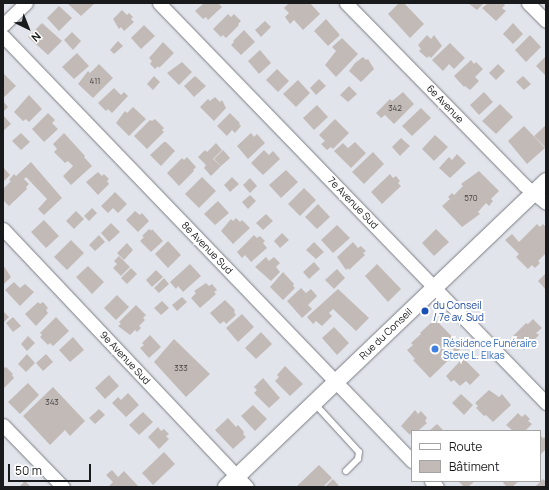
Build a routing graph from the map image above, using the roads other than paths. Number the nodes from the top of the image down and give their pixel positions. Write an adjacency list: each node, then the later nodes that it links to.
1 (26, 3): 6 (street)
2 (159, 3): 12 (street, 7e Avenue Sud)
3 (346, 3): 9 (street, 6e Avenue)
4 (528, 3): 5 (street)
5 (546, 21)
6 (3, 25)
7 (3, 36): 13 (street, 8e Avenue Sud)
8 (546, 181): 9 (street, Rue du Conseil)
9 (534, 193): 10 (street, 6e Avenue); 12 (street, Rue du Conseil)
10 (546, 203)
11 (3, 229): 19 (street, 9e Avenue Sud)
12 (435, 288): 13 (street, Rue du Conseil); 14 (street, 7e Avenue Sud)
13 (336, 382): 15 (street, Rue du Conseil); 17 (street, 8e Avenue Sud)
14 (546, 402)
15 (314, 403): 18 (lane); 19 (street, Rue du Conseil)
16 (3, 425): 20 (street)
17 (411, 460)
18 (346, 471)
19 (236, 484)
20 (63, 487)

